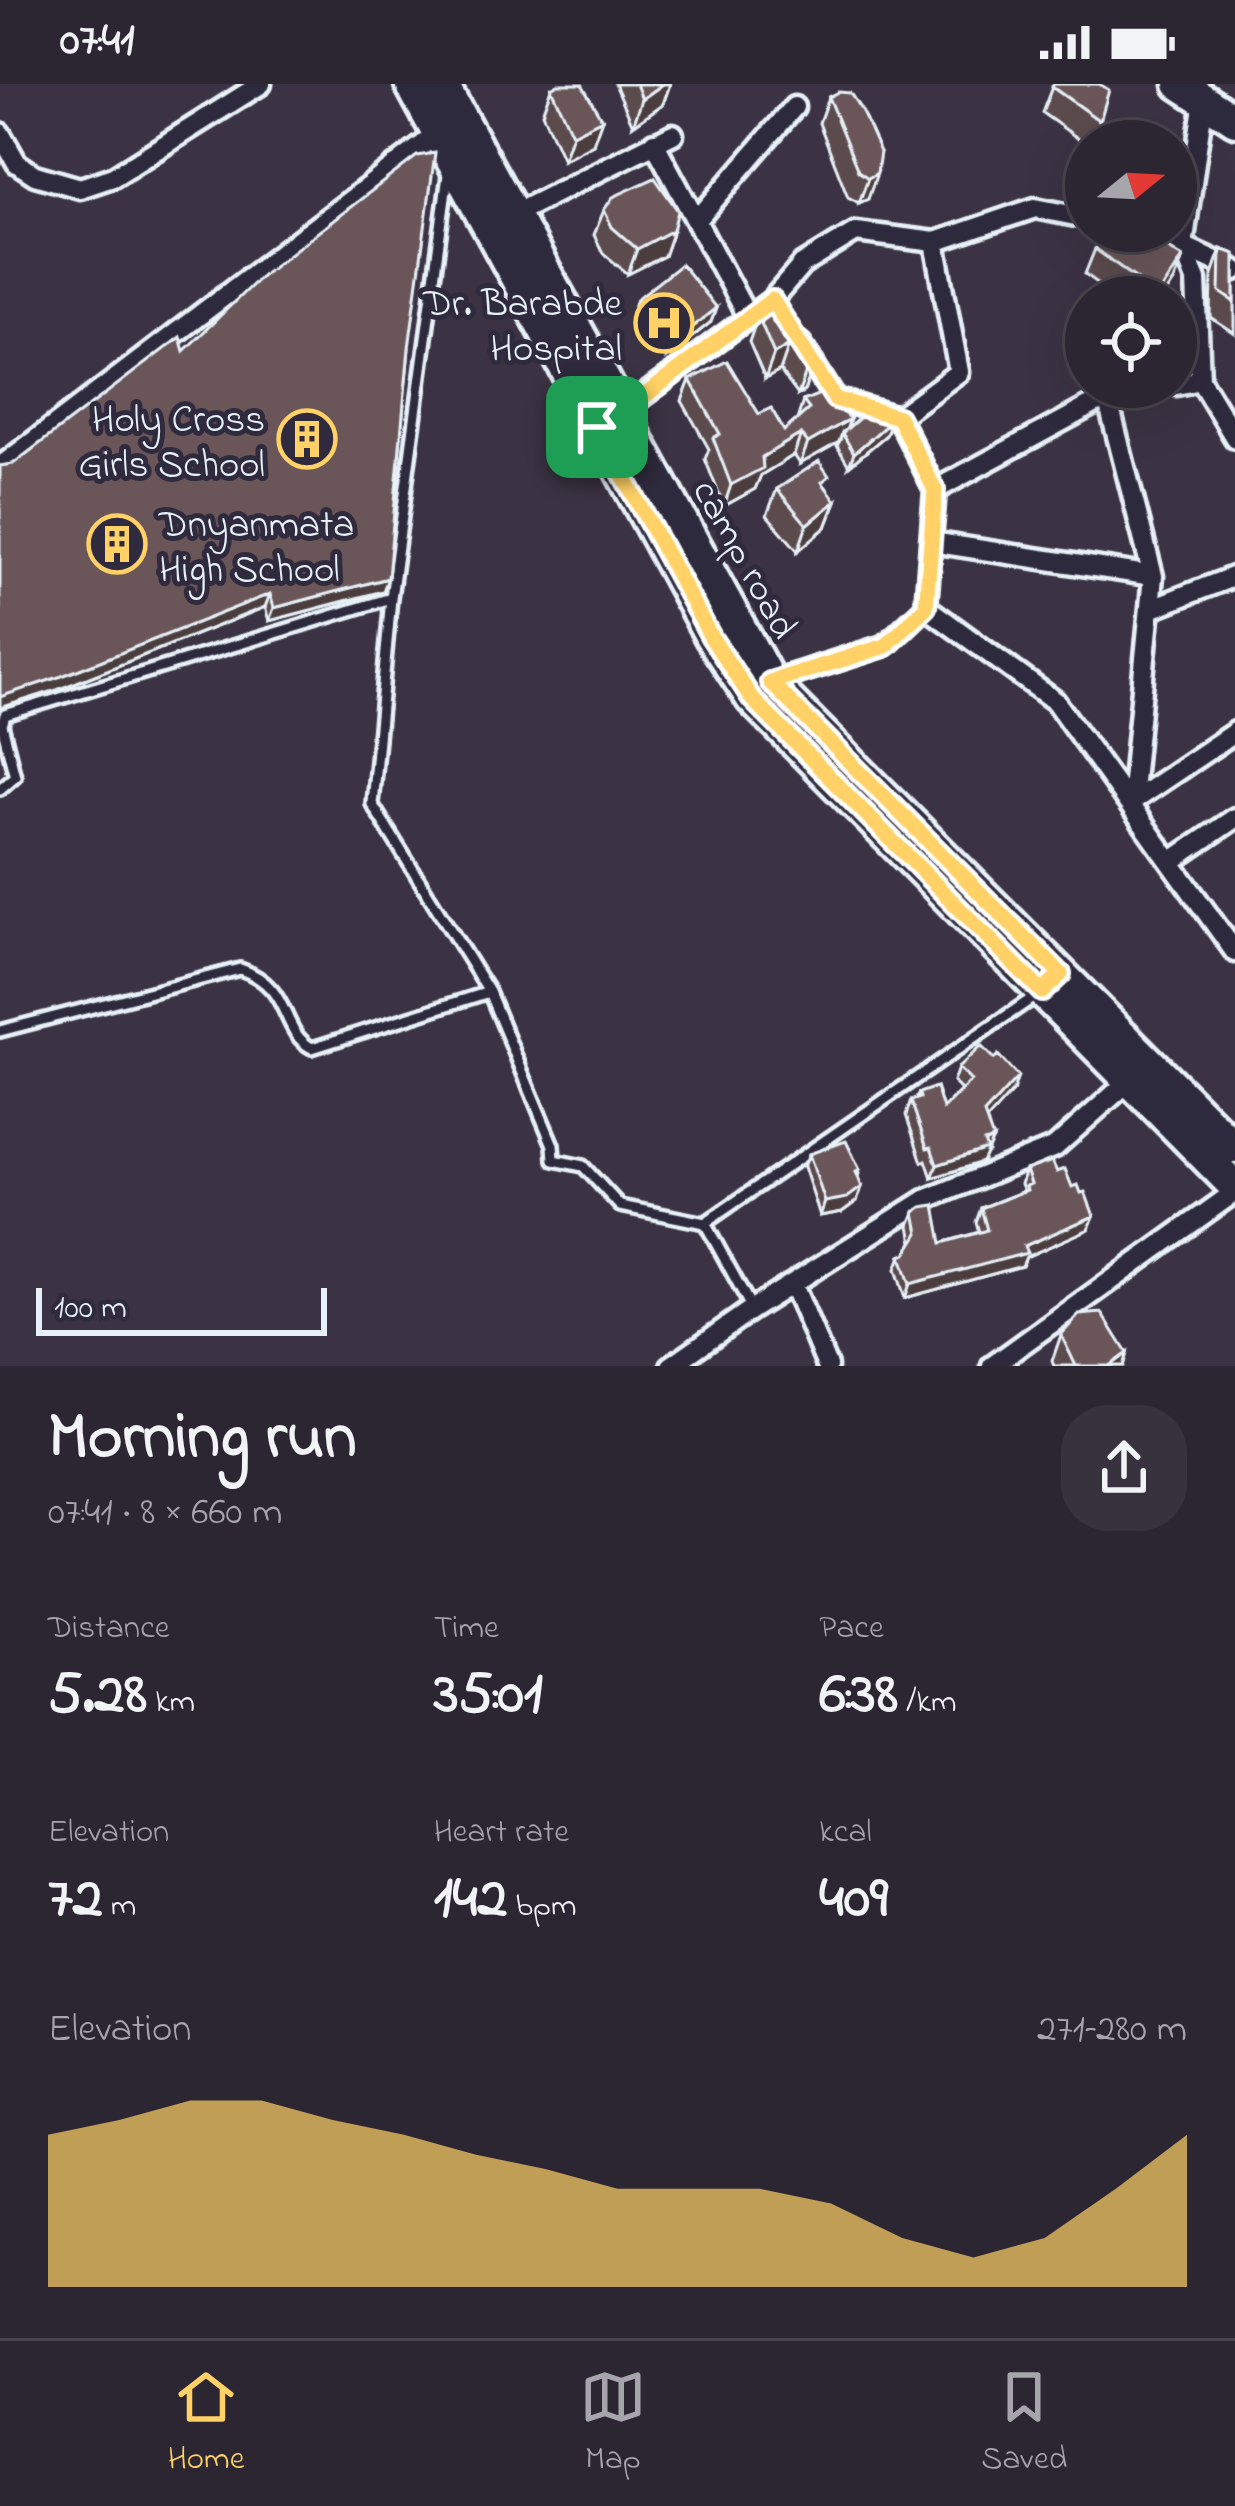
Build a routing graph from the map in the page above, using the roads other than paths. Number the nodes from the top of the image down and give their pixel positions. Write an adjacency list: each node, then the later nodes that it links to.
1 (261, 84): 8 (street)
2 (411, 84): 10 (main road, camp road)
3 (442, 84): 10 (main road, camp road)
4 (1199, 89): 6 (street); 7 (main road)
5 (794, 107): 14 (street)
6 (1196, 120)
7 (1235, 120)
8 (0, 133)
9 (673, 134): 11 (street)
10 (455, 137): 12 (main road, camp road); 26 (main road, camp road); 28 (street); 33 (lane)
11 (654, 142): 12 (street); 14 (street)
12 (514, 214): 26 (main road, camp road)
13 (1065, 214): 15 (street)
14 (697, 220): 20 (street)
15 (935, 242): 19 (street); 25 (street)
16 (1185, 252): 21 (street)
17 (1196, 252): 18 (street)
18 (1235, 270)
19 (772, 300): 20 (street); 25 (street)
20 (748, 318): 26 (street)
21 (1200, 380): 22 (street); 27 (street)
22 (1197, 381)
23 (1087, 408): 29 (street)
24 (1110, 408): 31 (street)
25 (898, 417): 29 (street)
26 (610, 419): 36 (main road, camp road); 43 (main road, camp road)
27 (1235, 438)
28 (0, 467)
29 (935, 490): 30 (street)
30 (931, 542): 31 (street); 34 (street)
31 (1154, 576): 35 (street)
32 (1235, 576): 35 (street)
33 (391, 598): 38 (lane); 44 (lane)
34 (926, 607): 36 (street); 39 (street)
35 (1150, 609): 39 (street)
36 (770, 682): 43 (main road, camp road)
37 (1235, 732): 39 (street)
38 (0, 789)
39 (1131, 802): 41 (street)
40 (1235, 818): 41 (street)
41 (1172, 861): 42 (street)
42 (1232, 939)
43 (1051, 983): 46 (main road, camp road); 47 (main road, camp road); 49 (lane)
44 (489, 992): 45 (lane); 49 (lane)
45 (0, 1031)
46 (1130, 1080): 48 (main road, camp road); 50 (street)
47 (1235, 1148)
48 (1235, 1190): 54 (street)
49 (705, 1222): 51 (lane)
50 (793, 1285): 51 (street); 53 (street)
51 (752, 1309): 52 (street)
52 (671, 1366)
53 (827, 1366)
54 (992, 1366)

